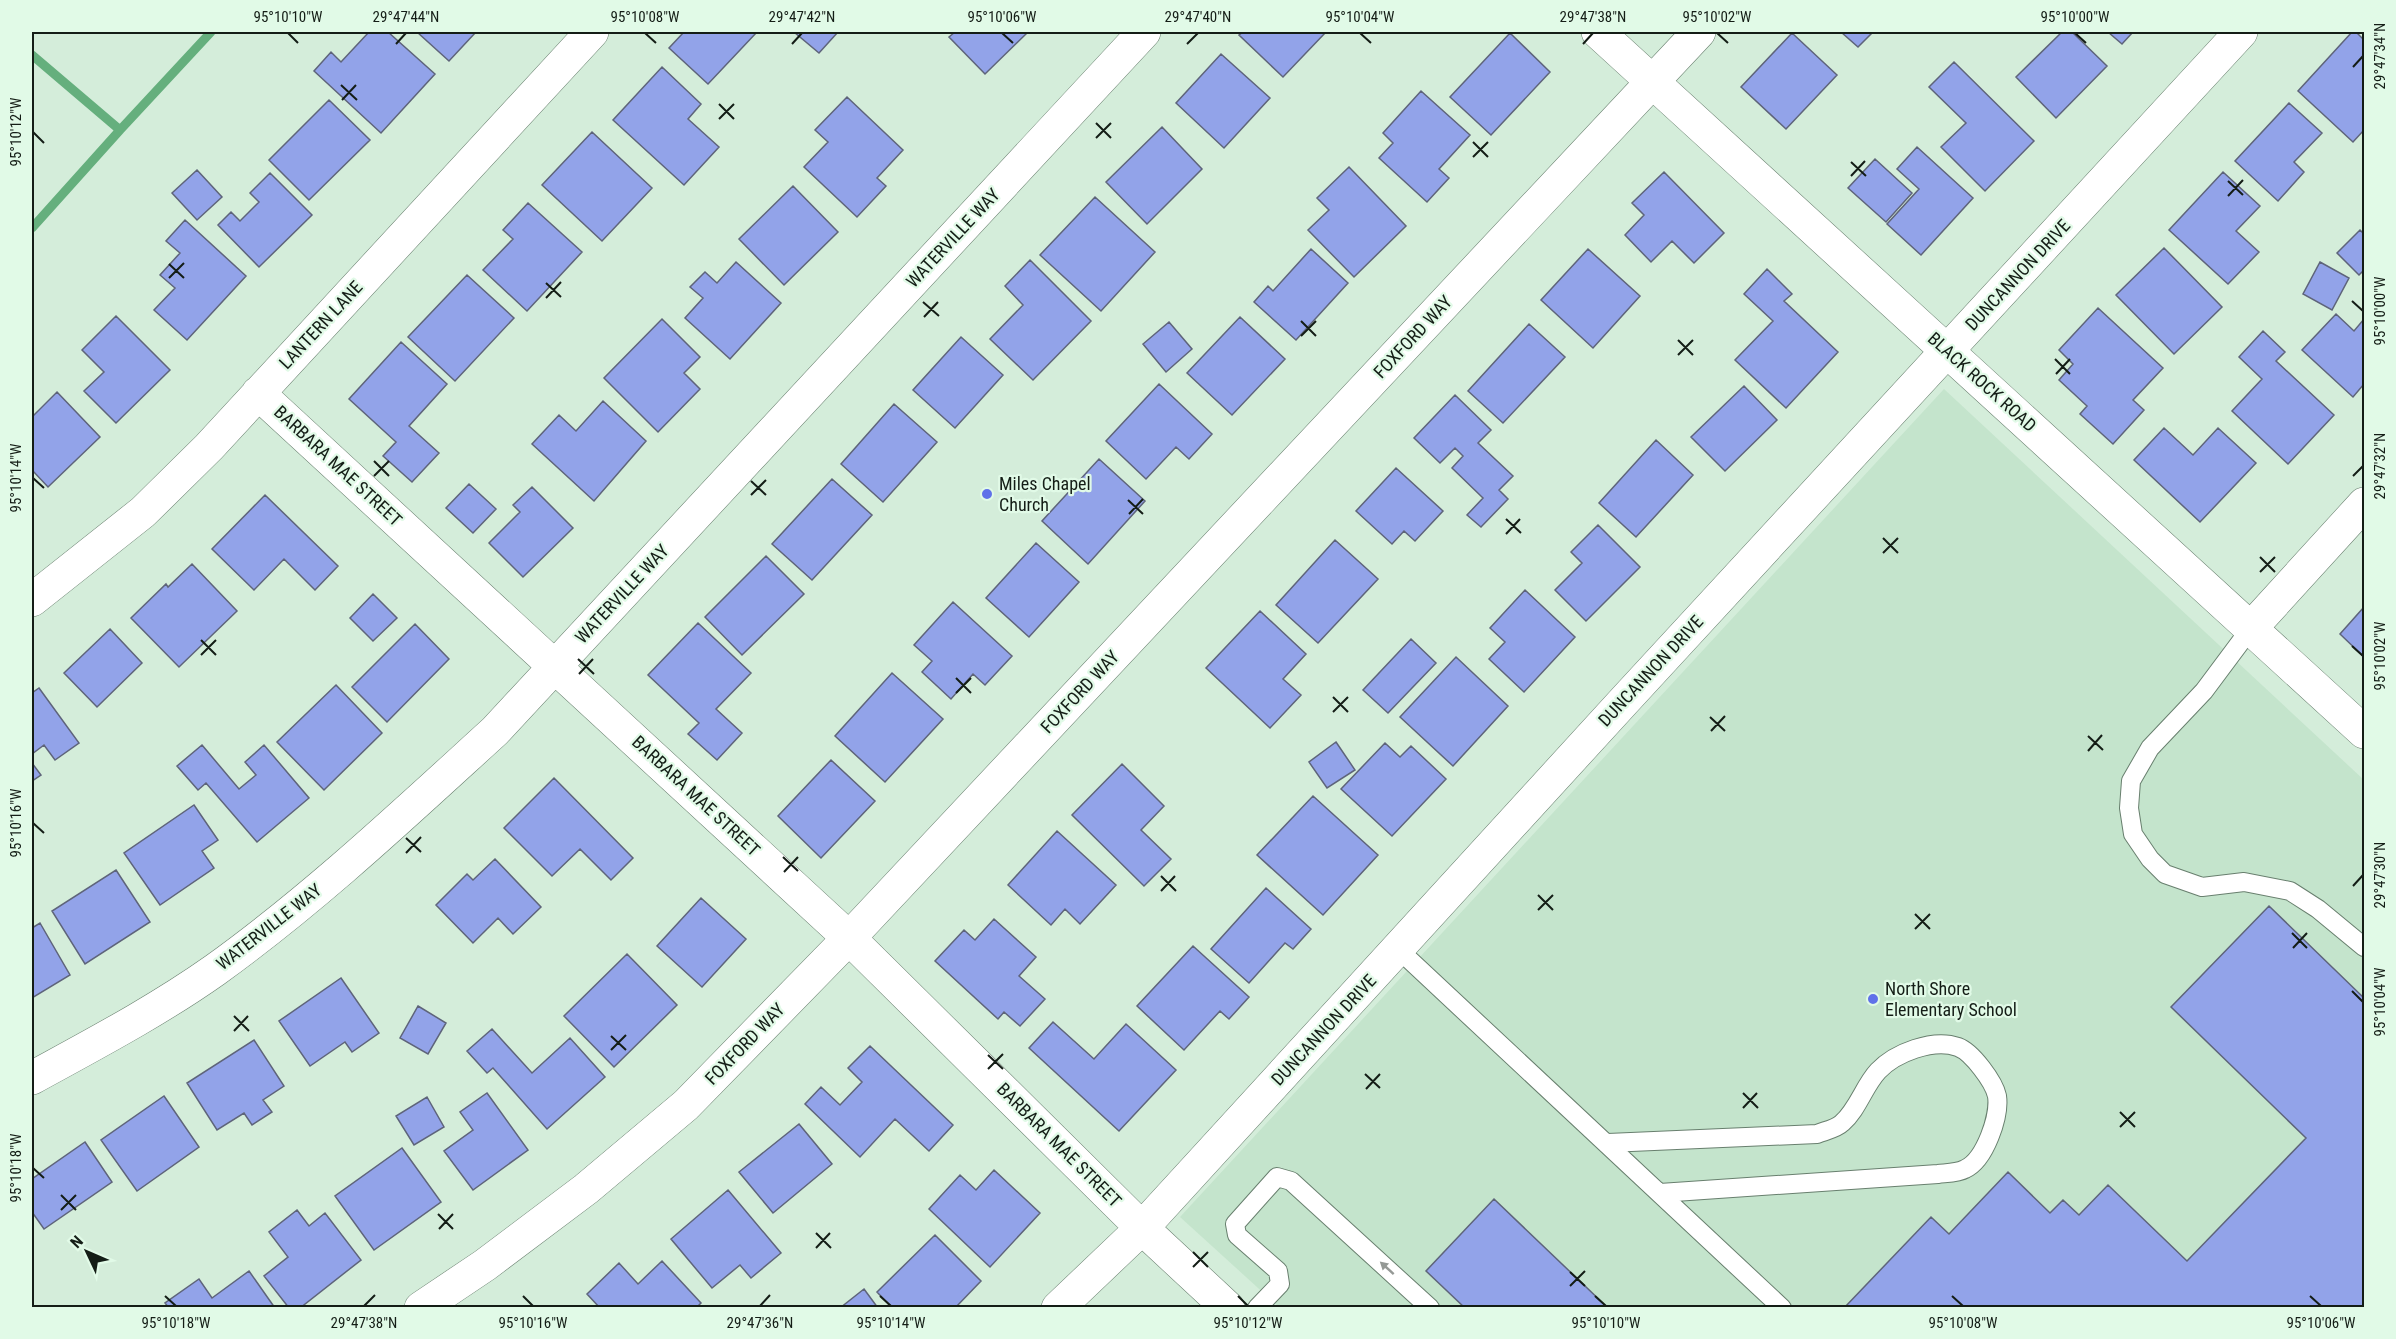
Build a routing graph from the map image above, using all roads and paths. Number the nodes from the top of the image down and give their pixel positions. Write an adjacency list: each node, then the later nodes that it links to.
1 (592, 32): 8 (street, LANTERN LANE)
2 (1144, 32): 12 (street, WATERVILLE WAY)
3 (1598, 32): 6 (street, BLACK ROCK ROAD)
4 (1699, 32): 6 (street, FOXFORD WAY)
5 (2241, 32): 7 (street, DUNCANNON DRIVE)
6 (1653, 82): 7 (street, BLACK ROCK ROAD); 14 (street, FOXFORD WAY)
7 (1948, 351): 11 (street, BLACK ROCK ROAD); 16 (street, DUNCANNON DRIVE)
8 (258, 393): 10 (street, LANTERN LANE); 12 (street, BARBARA MAE STREET)
9 (2364, 504): 11 (street)
10 (32, 600)
11 (2251, 628): 13 (street, BLACK ROCK ROAD); 15 (lane)
12 (555, 666): 14 (street, BARBARA MAE STREET); 17 (street, WATERVILLE WAY)
13 (2364, 732)
14 (849, 938): 20 (street, BARBARA MAE STREET); 21 (street, FOXFORD WAY)
15 (2364, 947)
16 (1398, 949): 18 (lane); 20 (street, DUNCANNON DRIVE)
17 (32, 1078)
18 (1608, 1143): 19 (lane); 19 (lane)
19 (1660, 1193): 26 (lane)
20 (1142, 1228): 22 (street, DUNCANNON DRIVE); 23 (street, BARBARA MAE STREET)
21 (421, 1308)
22 (1058, 1308)
23 (1228, 1308)
24 (1257, 1308): 25 (lane, one-way to 24)
25 (1430, 1308)
26 (1782, 1308)

